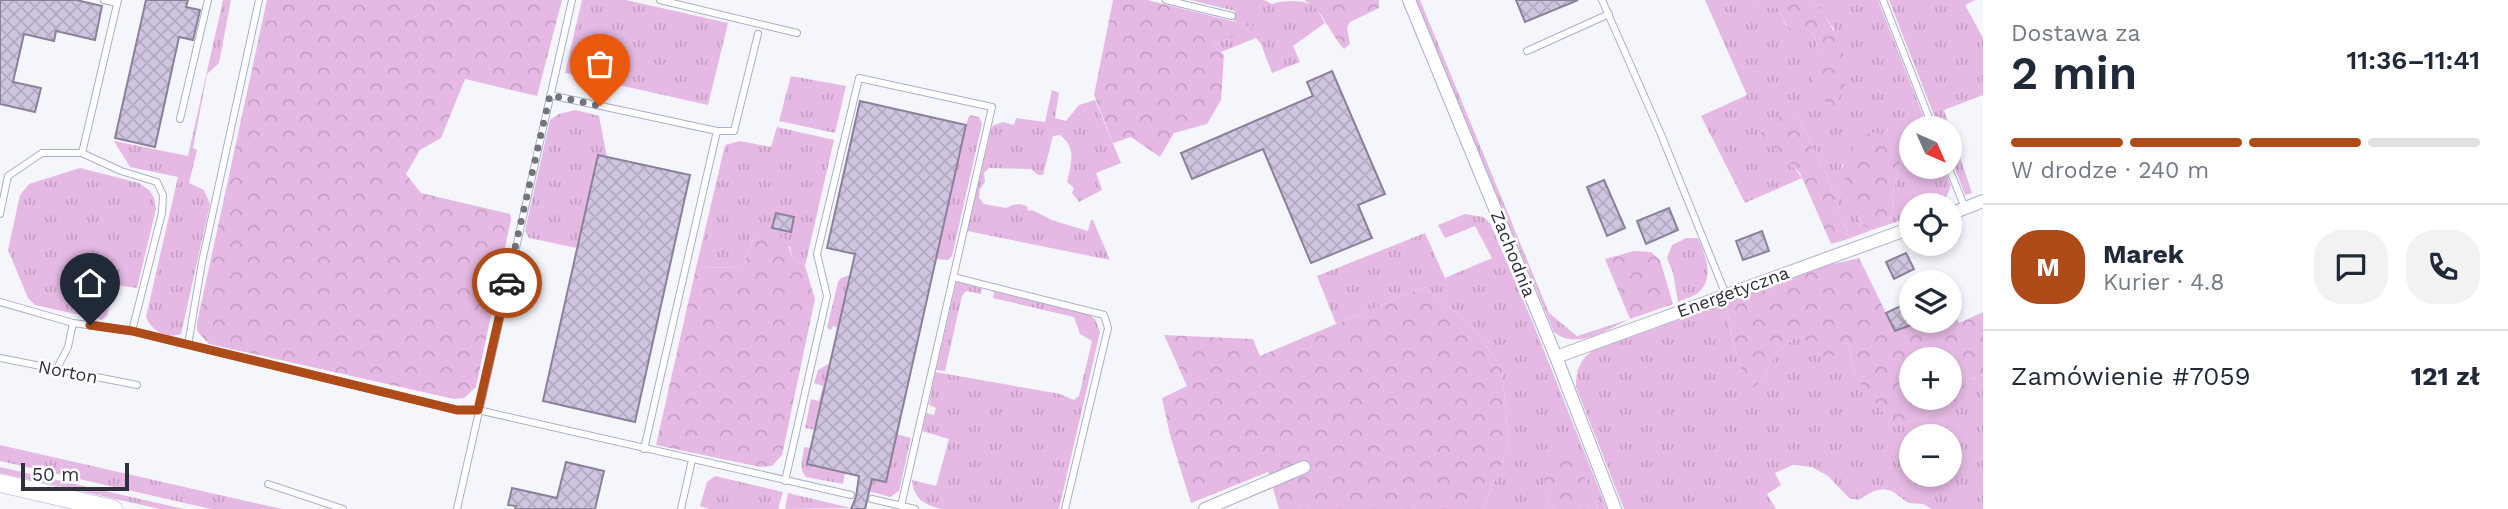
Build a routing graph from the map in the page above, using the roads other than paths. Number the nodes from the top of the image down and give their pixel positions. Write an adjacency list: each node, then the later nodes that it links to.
1 (104, 0): 10 (lane)
2 (208, 0): 18 (lane)
3 (258, 0): 32 (lane)
4 (572, 0): 16 (lane)
5 (660, 0): 13 (lane)
6 (1166, 0): 12 (lane)
7 (1409, 0): 33 (street, Zachodnia)
8 (1602, 0): 11 (lane)
9 (1883, 0): 17 (lane)
10 (117, 1): 20 (lane)
11 (1609, 14): 15 (lane); 28 (lane)
12 (1232, 16)
13 (797, 33)
14 (758, 34): 19 (lane)
15 (1527, 51)
16 (550, 95): 19 (lane); 37 (lane)
17 (1928, 116)
18 (180, 119)
19 (717, 131): 38 (lane)
20 (82, 153): 25 (lane); 31 (lane)
21 (1953, 179): 23 (lane)
22 (1983, 201): 23 (street)
23 (1965, 208): 24 (street)
24 (1962, 209)
25 (0, 214)
26 (1899, 232): 28 (street, Energetyczna)
27 (953, 277): 41 (lane); 46 (lane); 52 (lane)
28 (1726, 295): 33 (street, Energetyczna)
29 (0, 302): 30 (lane)
30 (73, 323): 31 (lane); 35 (lane)
31 (132, 331): 32 (lane)
32 (188, 345): 37 (lane)
33 (1556, 357): 54 (street, Zachodnia)
34 (0, 358): 35 (lane, Norton)
35 (56, 370): 36 (lane, Norton)
36 (137, 385)
37 (478, 410): 38 (lane); 49 (lane)
38 (643, 449): 39 (lane)
39 (692, 460): 41 (lane); 50 (lane)
40 (1304, 467): 53 (street)
41 (785, 481): 44 (lane)
42 (0, 484): 47 (street)
43 (268, 484): 48 (lane)
44 (850, 495)
45 (872, 499): 46 (lane)
46 (901, 506): 51 (lane)
47 (113, 509)
48 (343, 509)
49 (457, 509)
50 (681, 509)
51 (915, 509)
52 (1065, 509)
53 (1205, 509)
54 (1615, 509)

